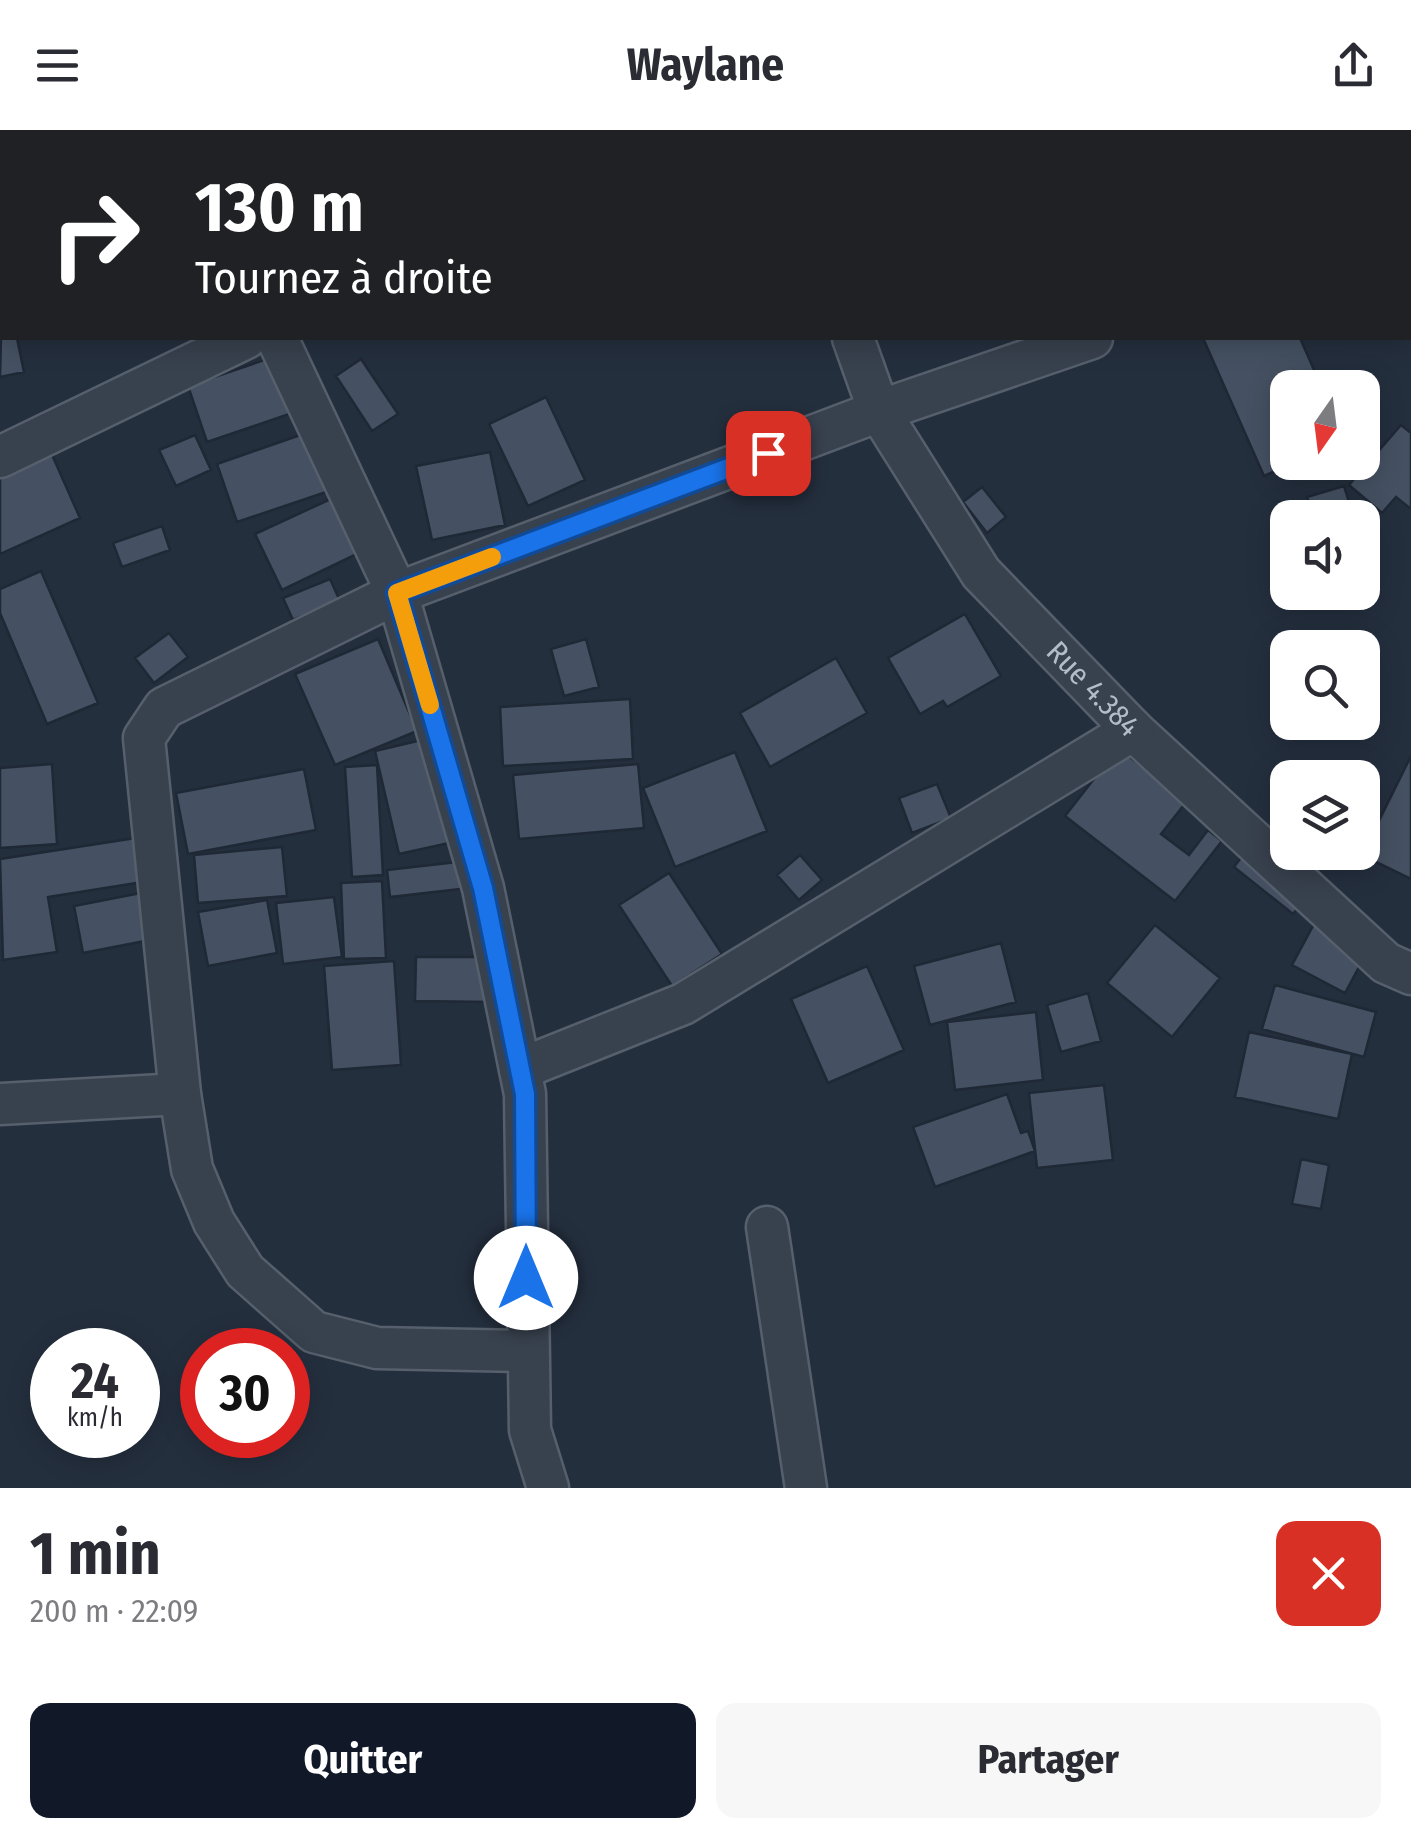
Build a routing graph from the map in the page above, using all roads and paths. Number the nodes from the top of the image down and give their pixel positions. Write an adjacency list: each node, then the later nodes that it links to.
1 (242, 340): 6 (street)
2 (278, 340): 7 (street)
3 (854, 340): 5 (street, Rue 4.384)
4 (1086, 340): 5 (street)
5 (879, 411): 7 (street); 8 (street, Rue 4.384)
6 (0, 458)
7 (397, 593): 10 (street); 11 (street)
8 (1132, 730): 9 (street, Rue 4.384); 10 (street)
9 (1411, 974)
10 (520, 1069): 14 (street)
11 (180, 1094): 12 (street); 14 (street)
12 (0, 1104)
13 (767, 1226): 16 (street)
14 (526, 1351): 15 (street)
15 (548, 1488)
16 (806, 1488)

